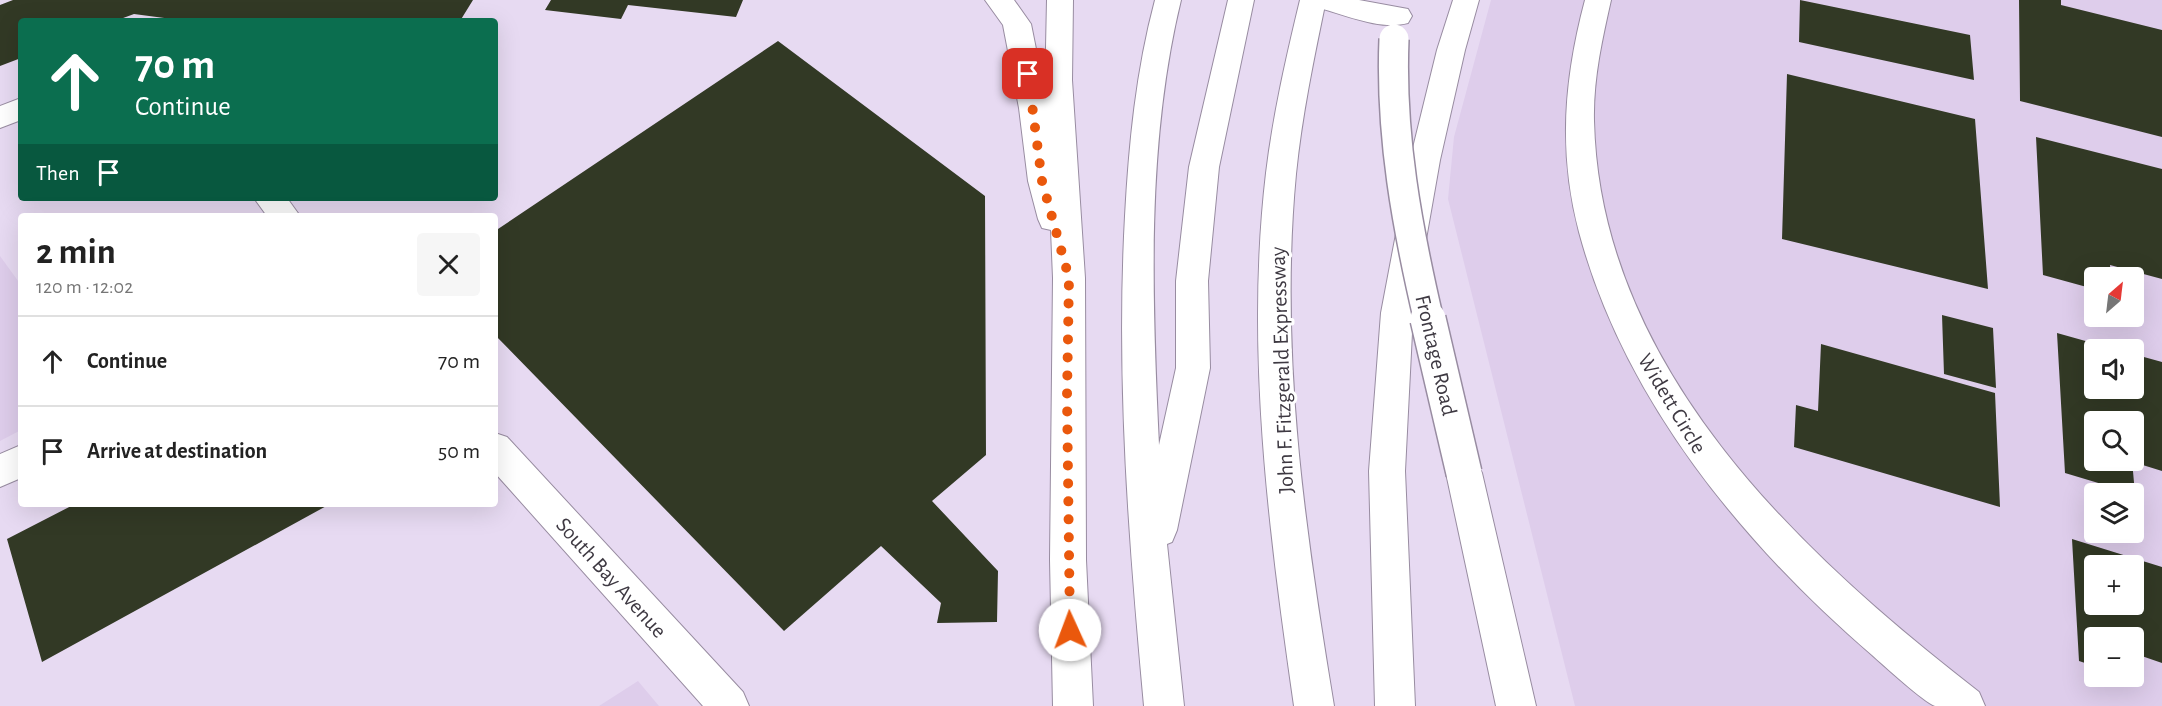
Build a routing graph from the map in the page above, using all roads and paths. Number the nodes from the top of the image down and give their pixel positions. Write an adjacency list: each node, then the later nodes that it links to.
1 (998, 0): 14 (main road)
2 (1060, 0): 14 (main road)
3 (1168, 0): 18 (main road)
4 (1241, 0): 18 (main road)
5 (1313, 0): 22 (main road, John F. Fitzgerald Expressway)
6 (1325, 0): 9 (main road)
7 (1466, 0): 23 (main road)
8 (1598, 0): 25 (main road, Widett Circle)
9 (1398, 18): 24 (main road, Frontage Road, bridge)
10 (18, 110): 11 (main road)
11 (0, 117)
12 (272, 201): 13 (main road)
13 (282, 213)
14 (1069, 278): 20 (main road)
15 (498, 451): 19 (main road, South Bay Avenue)
16 (18, 462): 17 (main road)
17 (0, 471)
18 (1151, 568): 21 (main road)
19 (729, 706)
20 (1073, 706)
21 (1164, 706)
22 (1314, 706)
23 (1395, 706)
24 (1516, 706)
25 (1965, 706)

